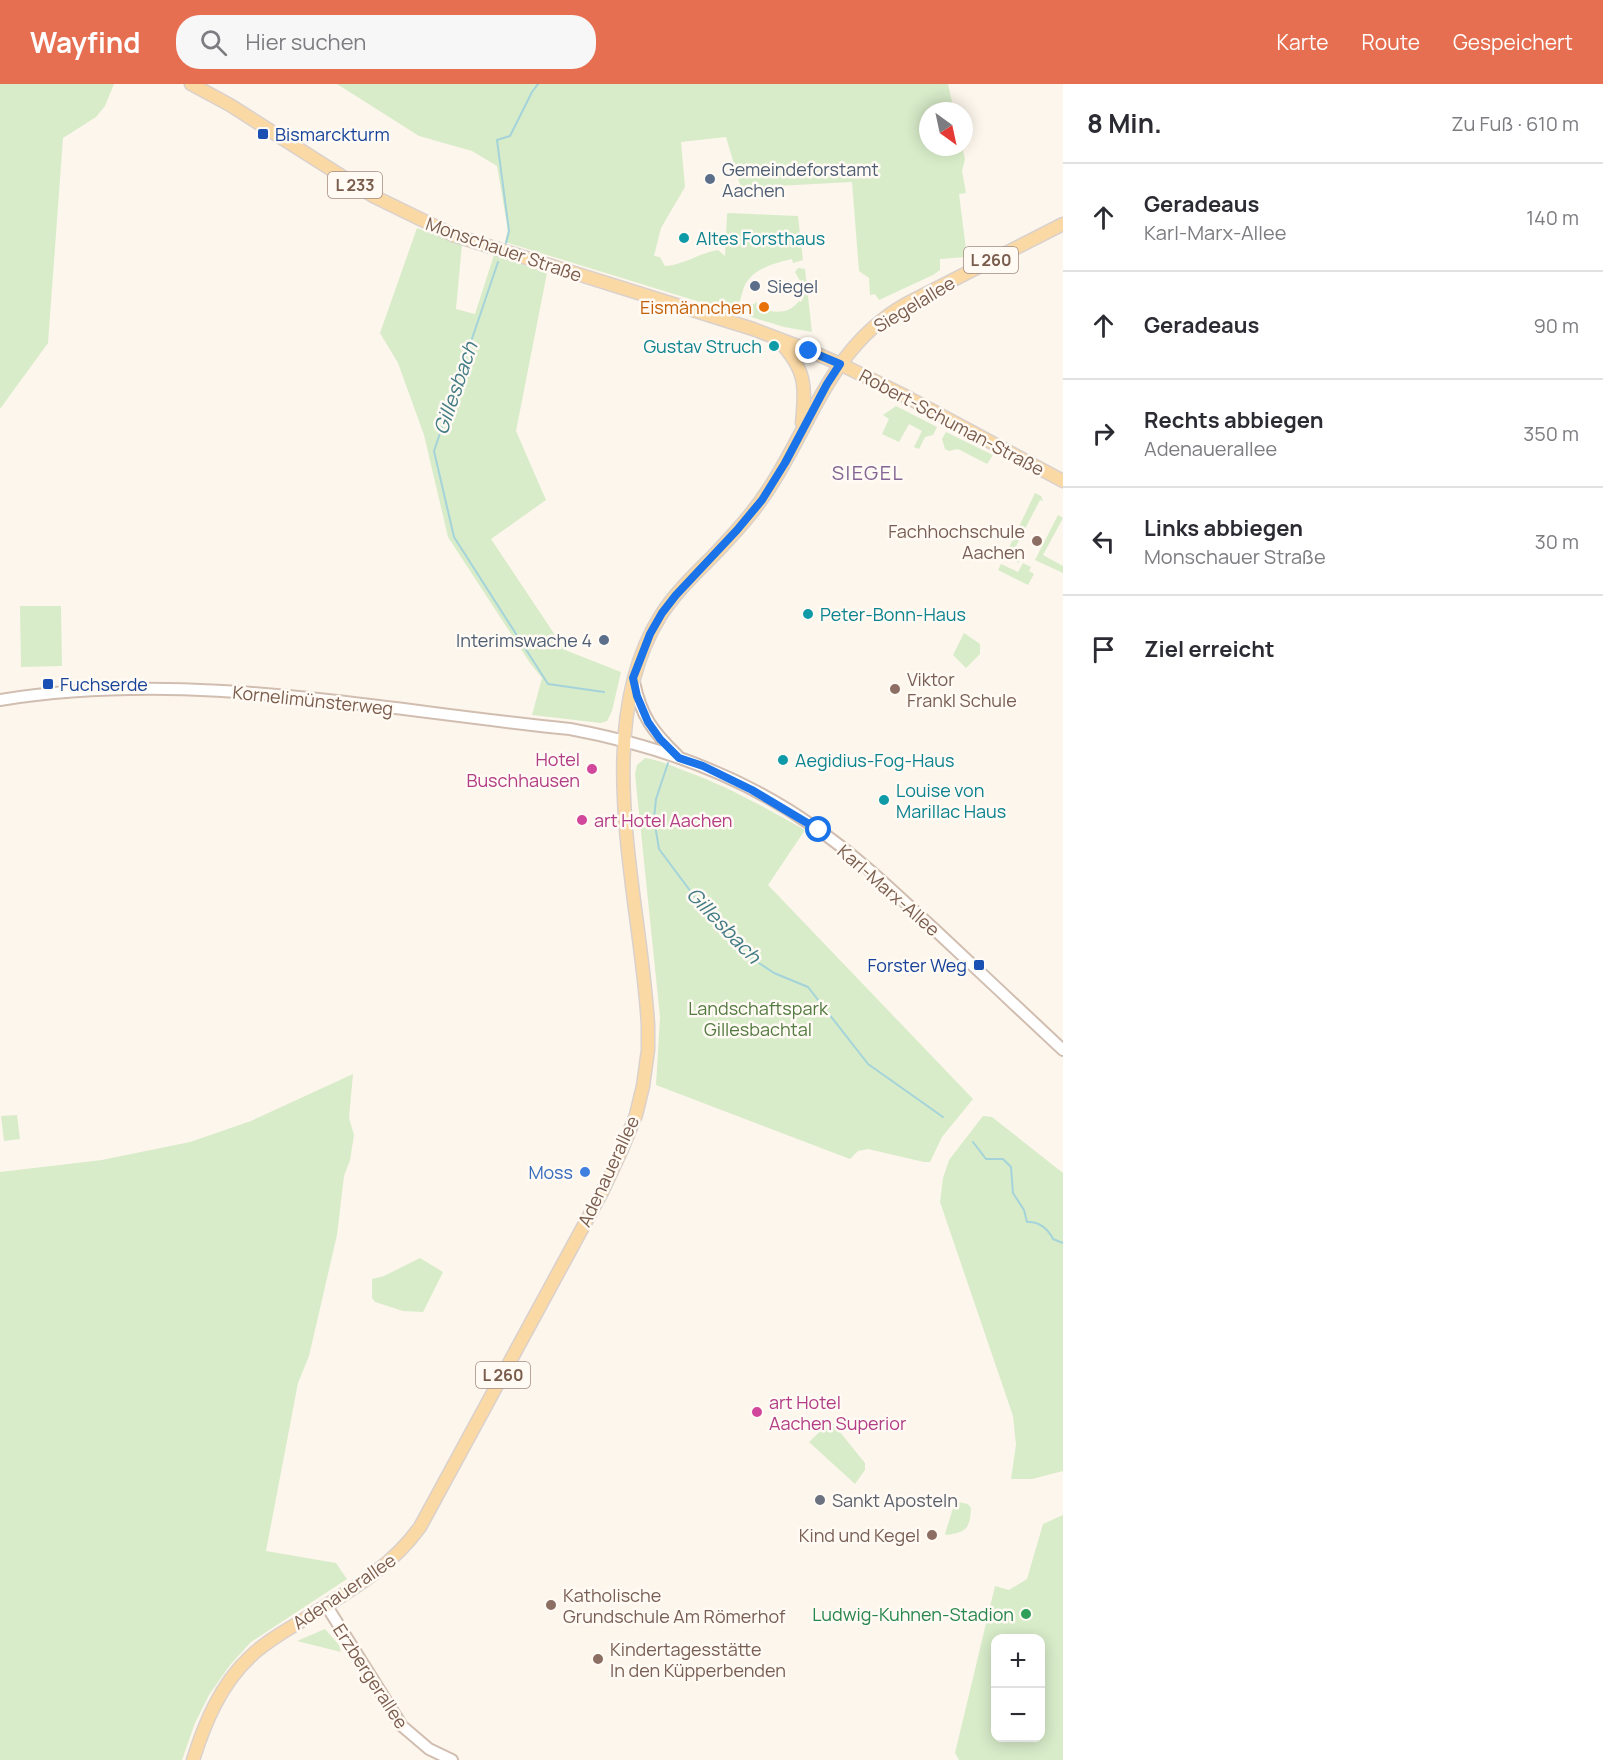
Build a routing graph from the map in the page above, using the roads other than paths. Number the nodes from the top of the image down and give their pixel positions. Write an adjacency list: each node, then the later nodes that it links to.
1 (191, 84): 3 (main road, Monschauer Straße / L 233)
2 (1063, 224): 4 (main road, Siegelallee / L 260)
3 (775, 337): 4 (main road, Monschauer Straße / L 233); 5 (main road)
4 (840, 364): 5 (main road, Adenauerallee / L 260); 6 (main road, Robert-Schuman-Straße / L 233)
5 (802, 430): 7 (main road, Adenauerallee / L 260)
6 (1063, 480)
7 (633, 678): 9 (main road, Adenauerallee / L 260); 10 (street)
8 (0, 700): 9 (street, Kornelimünsterweg)
9 (624, 741): 10 (street, Karl-Marx-Allee); 12 (main road, Adenauerallee / L 260)
10 (679, 758): 11 (street, Karl-Marx-Allee)
11 (1063, 1050)
12 (326, 1605): 13 (main road, Adenauerallee / L 260); 14 (street, Erzbergerallee)
13 (193, 1760)
14 (452, 1760)

